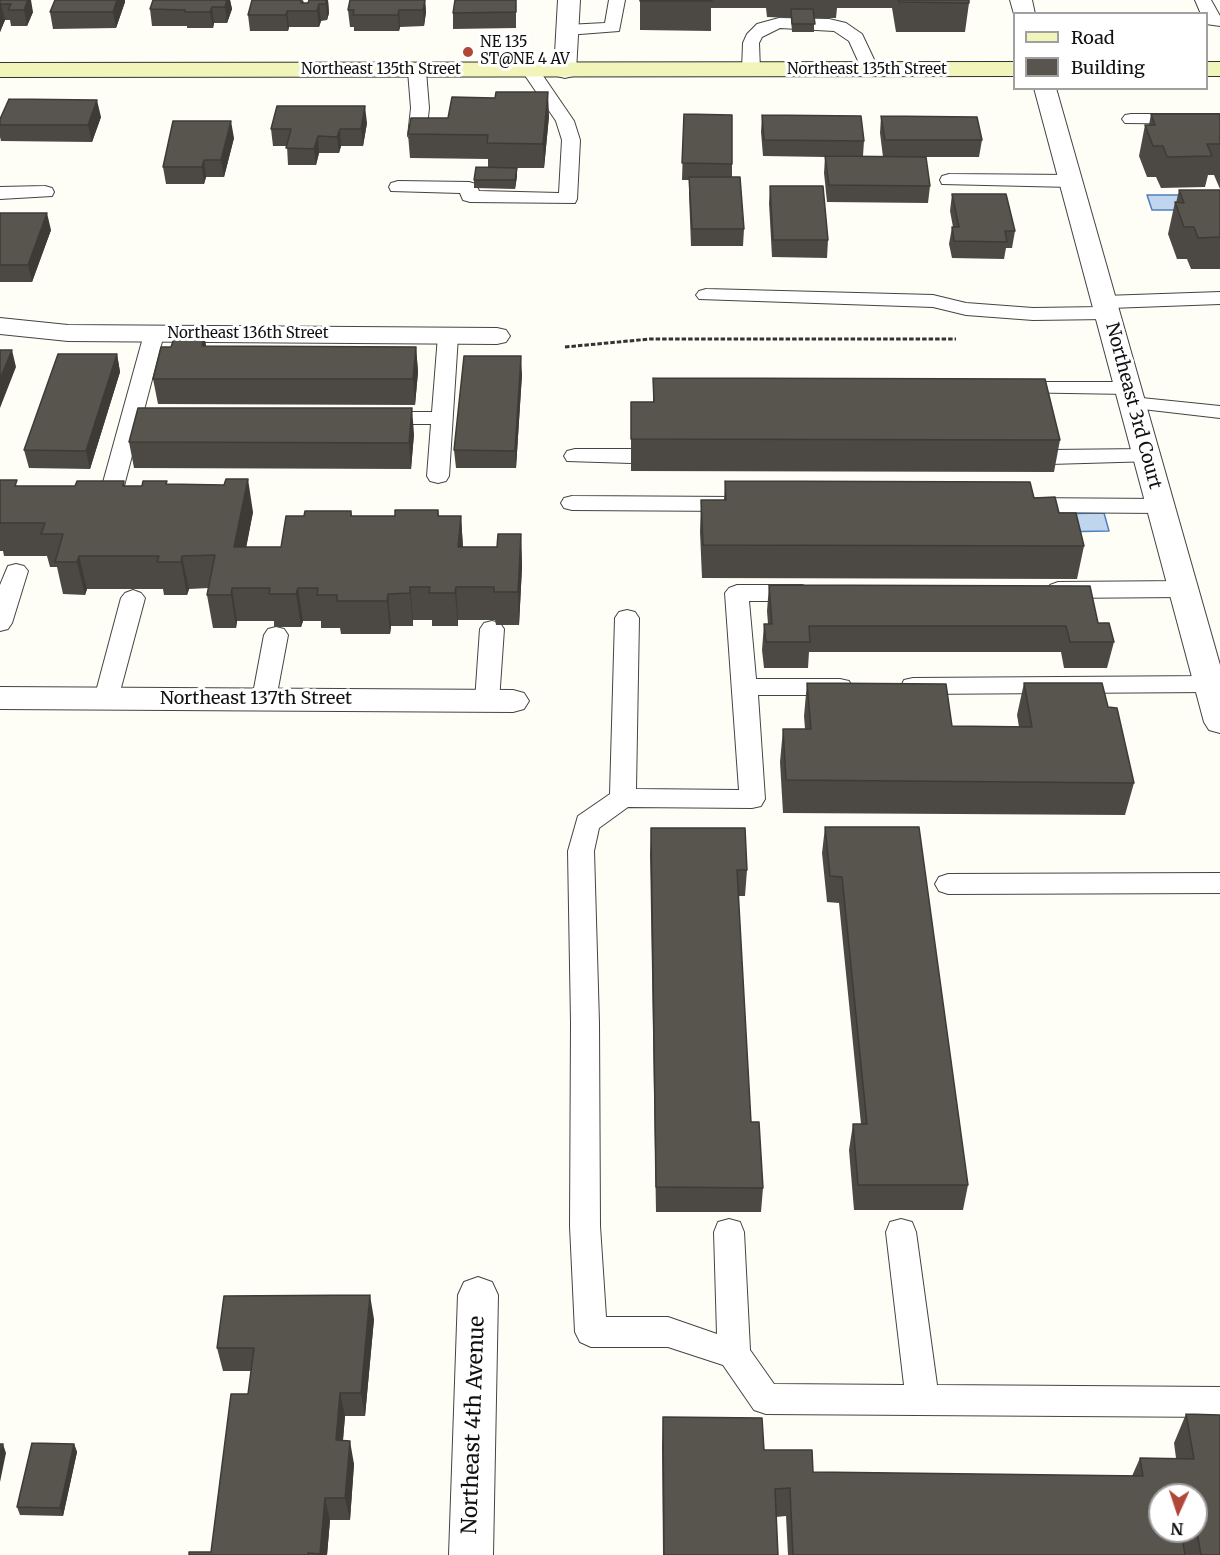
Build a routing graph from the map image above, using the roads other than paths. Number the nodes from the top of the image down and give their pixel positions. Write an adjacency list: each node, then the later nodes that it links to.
1 (569, 0): 5 (street)
2 (617, 0): 5 (lane)
3 (1203, 0): 4 (lane)
4 (1220, 21)
5 (567, 30): 12 (street)
6 (1013, 69): 9 (main road, Northeast 135th Street)
7 (0, 70): 10 (main road, Northeast 135th Street)
8 (751, 70): 9 (main road, Northeast 135th Street); 9 (lane); 12 (main road, Northeast 135th Street)
9 (870, 70)
10 (417, 71): 11 (main road, Northeast 135th Street); 16 (lane)
11 (531, 71): 12 (main road, Northeast 135th Street); 19 (lane)
12 (565, 71)
13 (1047, 90): 18 (street, Northeast 3rd Court)
14 (1131, 119): 15 (lane)
15 (1220, 119)
16 (417, 136)
17 (949, 180): 18 (lane)
18 (1071, 181): 24 (street, Northeast 3rd Court)
19 (398, 187)
20 (45, 192): 21 (lane)
21 (0, 193)
22 (706, 295): 24 (lane)
23 (1220, 298): 24 (lane)
24 (1106, 308): 30 (street, Northeast 3rd Court)
25 (0, 326): 26 (street, Northeast 136th Street)
26 (154, 334): 27 (street, Northeast 136th Street); 34 (lane)
27 (448, 336): 28 (street, Northeast 136th Street); 33 (lane)
28 (497, 336)
29 (1000, 388): 30 (lane)
30 (1130, 396): 31 (lane); 38 (street, Northeast 3rd Court)
31 (1220, 412)
32 (358, 418): 33 (lane)
33 (442, 418): 40 (lane)
34 (131, 419): 35 (lane); 41 (lane)
35 (155, 419)
36 (575, 456): 37 (lane)
37 (631, 456)
38 (1146, 456): 39 (lane); 45 (street, Northeast 3rd Court)
39 (1050, 457)
40 (438, 476)
41 (113, 486)
42 (572, 503): 43 (lane)
43 (756, 504)
44 (999, 504): 45 (lane)
45 (1160, 506): 47 (street, Northeast 3rd Court)
46 (16, 572): 52 (lane)
47 (1183, 589): 48 (lane); 55 (street, Northeast 3rd Court)
48 (1040, 590)
49 (818, 592): 56 (lane)
50 (133, 598): 58 (lane)
51 (627, 618): 62 (lane)
52 (0, 623)
53 (492, 629): 60 (lane)
54 (276, 635): 59 (lane)
55 (1209, 684): 56 (lane); 61 (street, Northeast 3rd Court)
56 (745, 687): 62 (lane)
57 (0, 698): 58 (street, Northeast 137th Street)
58 (106, 699): 59 (street, Northeast 137th Street)
59 (264, 699): 60 (street, Northeast 137th Street)
60 (500, 701)
61 (1220, 723)
62 (623, 798): 68 (lane)
63 (1220, 883): 64 (lane)
64 (948, 884)
65 (729, 1232): 68 (lane)
66 (901, 1233): 69 (lane)
67 (478, 1295): 71 (street, Northeast 4th Avenue)
68 (734, 1354): 69 (lane)
69 (922, 1399): 70 (lane)
70 (1220, 1402)
71 (471, 1555)

